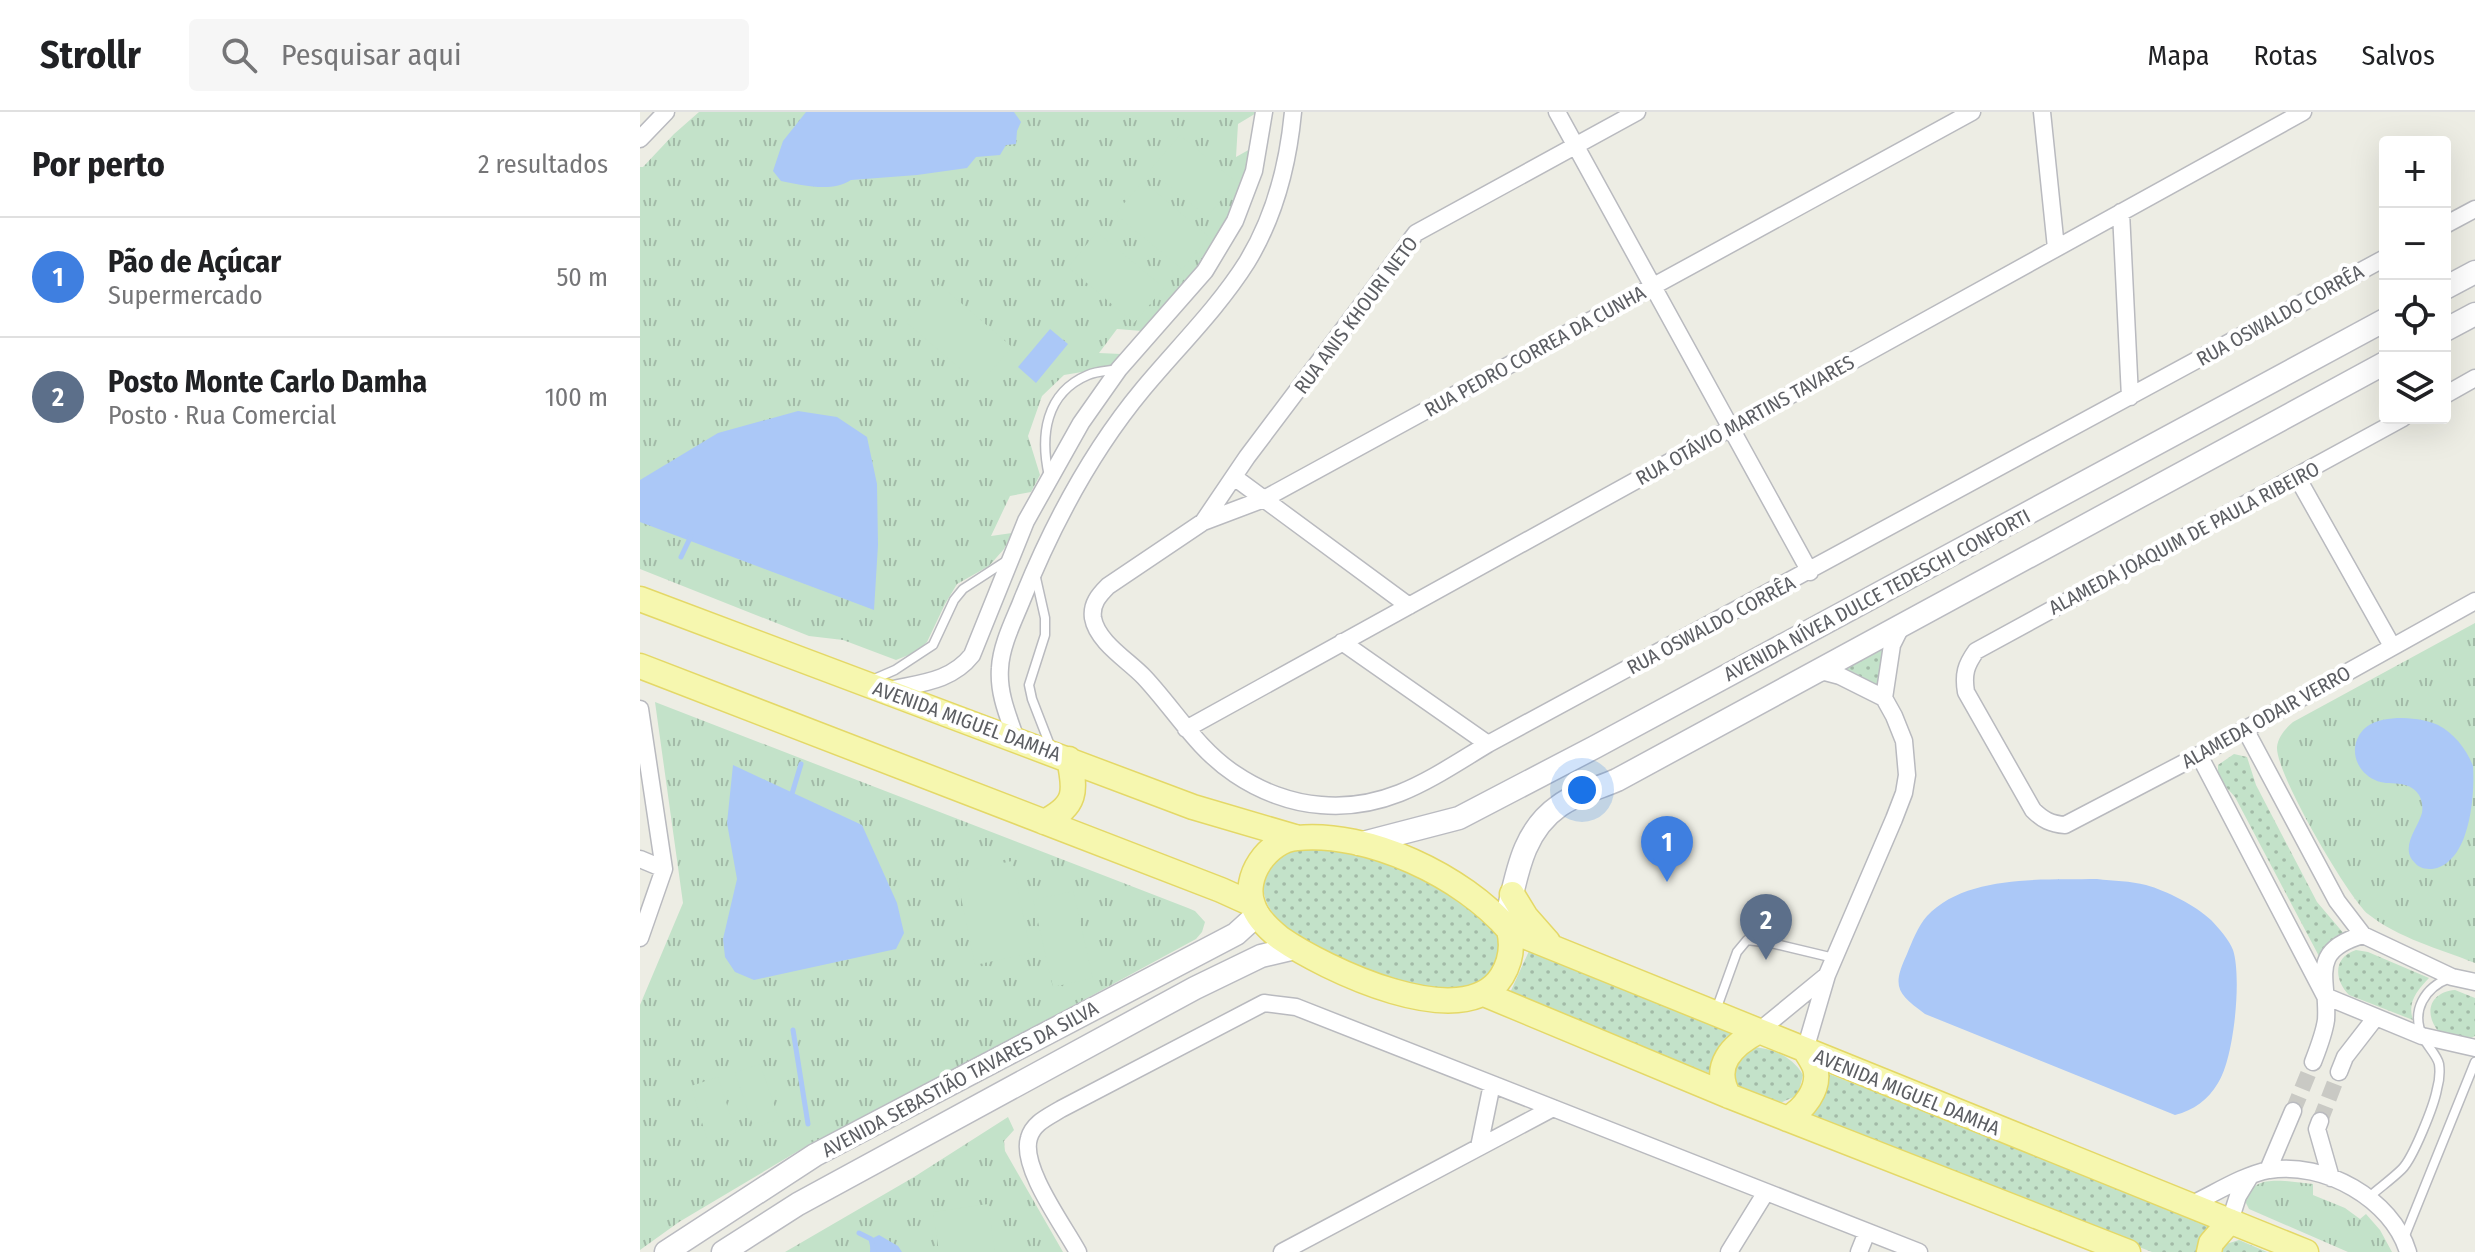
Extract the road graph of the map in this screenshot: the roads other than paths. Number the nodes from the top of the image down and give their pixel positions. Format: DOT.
graph roads {
  1 [pos="666,112"];
  2 [pos="1264,112"];
  3 [pos="1293,112"];
  4 [pos="1557,112"];
  5 [pos="1637,112"];
  6 [pos="1972,112"];
  7 [pos="2042,112"];
  8 [pos="2303,112"];
  9 [pos="640,139"];
  10 [pos="1575,146"];
  11 [pos="1244,201"];
  12 [pos="2475,209"];
  13 [pos="1272,211"];
  14 [pos="2121,212"];
  15 [pos="2451,222"];
  16 [pos="2056,248"];
  17 [pos="2379,261"];
  18 [pos="2475,272"];
  19 [pos="2451,285"];
  20 [pos="1651,288"];
  21 [pos="2475,314"];
  22 [pos="2379,323"];
  23 [pos="2451,327"];
  24 [pos="2379,366"];
  25 [pos="1119,369"];
  26 [pos="2475,378"];
  27 [pos="2451,392"];
  28 [pos="2130,397"];
  29 [pos="1081,423"];
  30 [pos="2392,424"];
  31 [pos="1731,428"];
  32 [pos="1105,440"];
  33 [pos="1049,477"];
  34 [pos="1234,477"];
  35 [pos="2297,477"];
  36 [pos="1264,499"];
  37 [pos="1203,522"];
  38 [pos="1012,555"];
  39 [pos="1036,565"];
  40 [pos="1810,572"];
  41 [pos="1101,593"];
  42 [pos="640,599"];
  43 [pos="2475,601"];
  44 [pos="1409,606"];
  45 [pos="1902,625"];
  46 [pos="1342,642"];
  47 [pos="2392,646"];
  48 [pos="972,655"];
  49 [pos="640,666"];
  50 [pos="1000,666"];
  51 [pos="1814,673"];
  52 [pos="874,687"];
  53 [pos="1884,698"];
  54 [pos="640,709"];
  55 [pos="1186,729"];
  56 [pos="2245,729"];
  57 [pos="1016,739"];
  58 [pos="1488,744"];
  59 [pos="2199,755"];
  60 [pos="1061,756"];
  61 [pos="1044,822"];
  62 [pos="2054,824"];
  63 [pos="1295,837"];
  64 [pos="1359,844"];
  65 [pos="640,859"];
  66 [pos="664,869"];
  67 [pos="1512,894"];
  68 [pos="1255,909"];
  69 [pos="1507,927"];
  70 [pos="2363,935"];
  71 [pos="640,938"];
  72 [pos="1552,947"];
  73 [pos="1295,948"];
  74 [pos="1834,958"];
  75 [pos="1827,975"];
  76 [pos="2452,977"];
  77 [pos="2475,982"];
  78 [pos="1484,994"];
  79 [pos="2325,996"];
  80 [pos="1715,1013"];
  81 [pos="2376,1017"];
  82 [pos="1759,1031"];
  83 [pos="2422,1036"];
  84 [pos="2475,1048"];
  85 [pos="1805,1050"];
  86 [pos="2313,1062"];
  87 [pos="2475,1062"];
  88 [pos="2339,1072"];
  89 [pos="1492,1084"];
  90 [pos="1729,1096"];
  91 [pos="1553,1108"];
  92 [pos="1787,1119"];
  93 [pos="1479,1147"];
  94 [pos="2268,1170"];
  95 [pos="2249,1178"];
  96 [pos="2331,1178"];
  97 [pos="1766,1192"];
  98 [pos="2369,1197"];
  99 [pos="2190,1205"];
  100 [pos="2230,1221"];
  101 [pos="1867,1232"];
  102 [pos="2406,1245"];
  103 [pos="689,1246"];
  104 [pos="723,1252"];
  105 [pos="1078,1252"];
  106 [pos="1282,1252"];
  107 [pos="1729,1252"];
  108 [pos="1859,1252"];
  109 [pos="1919,1252"];
  110 [pos="2128,1252"];
  111 [pos="2209,1252"];
  112 [pos="2306,1252"];
  1 -- 9 [label="street"];
  2 -- 11 [label="street"];
  3 -- 13 [label="street"];
  4 -- 10 [label="street"];
  5 -- 10 [label="street, RUA ANIS KHOURI NETO"];
  6 -- 20 [label="street, RUA PEDRO CORREA DA CUNHA"];
  7 -- 16 [label="street"];
  8 -- 14 [label="street, RUA OTÁVIO MARTINS TAVARES"];
  10 -- 20 [label="street"];
  10 -- 34 [label="street, RUA ANIS KHOURI NETO"];
  11 -- 13 [label="street"];
  11 -- 25 [label="street"];
  12 -- 15 [label="street"];
  13 -- 32 [label="street"];
  14 -- 16 [label="street, RUA OTÁVIO MARTINS TAVARES"];
  14 -- 28 [label="street"];
  16 -- 31 [label="street, RUA OTÁVIO MARTINS TAVARES"];
  17 -- 28 [label="street, RUA OSWALDO CORRÊA"];
  18 -- 19 [label="main road"];
  20 -- 31 [label="street"];
  20 -- 36 [label="street, RUA PEDRO CORREA DA CUNHA"];
  21 -- 23 [label="main road"];
  22 -- 64 [label="main road, AVENIDA NÍVEA DULCE TEDESCHI CONFORTI"];
  24 -- 45 [label="main road, AVENIDA NÍVEA DULCE TEDESCHI CONFORTI"];
  25 -- 29 [label="street"];
  25 -- 33 [label="lane"];
  26 -- 27 [label="street"];
  28 -- 40 [label="street, RUA OSWALDO CORRÊA"];
  29 -- 32 [label="street"];
  29 -- 33 [label="street"];
  30 -- 35 [label="street, ALAMEDA JOAQUIM DE PAULA RIBEIRO"];
  31 -- 40 [label="street"];
  31 -- 44 [label="street, RUA OTÁVIO MARTINS TAVARES"];
  32 -- 39 [label="street"];
  33 -- 38 [label="street"];
  34 -- 36 [label="street"];
  34 -- 37 [label="street, RUA ANIS KHOURI NETO"];
  35 -- 47 [label="street"];
  35 -- 62 [label="street, ALAMEDA JOAQUIM DE PAULA RIBEIRO"];
  36 -- 37 [label="street, RUA PEDRO CORREA DA CUNHA"];
  36 -- 44 [label="street"];
  37 -- 41 [label="street, RUA PEDRO CORREA DA CUNHA"];
  38 -- 39 [label="street"];
  38 -- 48 [label="street"];
  38 -- 52 [label="lane"];
  39 -- 50 [label="street"];
  39 -- 60 [label="lane"];
  40 -- 58 [label="street, RUA OSWALDO CORRÊA"];
  41 -- 55 [label="street, RUA OSWALDO CORRÊA"];
  42 -- 52 [label="main road, AVENIDA MIGUEL DAMHA"];
  43 -- 47 [label="street, ALAMEDA ODAIR VERRO"];
  44 -- 46 [label="street, RUA OTÁVIO MARTINS TAVARES"];
  45 -- 51 [label="main road, AVENIDA NÍVEA DULCE TEDESCHI CONFORTI"];
  45 -- 53 [label="street"];
  46 -- 55 [label="street, RUA OTÁVIO MARTINS TAVARES"];
  46 -- 58 [label="street"];
  47 -- 56 [label="street, ALAMEDA ODAIR VERRO"];
  48 -- 50 [label="street"];
  48 -- 52 [label="street"];
  49 -- 61 [label="main road"];
  50 -- 57 [label="street"];
  51 -- 53 [label="street"];
  51 -- 67 [label="main road, AVENIDA NÍVEA DULCE TEDESCHI CONFORTI"];
  52 -- 57 [label="main road, AVENIDA MIGUEL DAMHA"];
  53 -- 74 [label="street"];
  54 -- 66 [label="street"];
  55 -- 58 [label="street, RUA OSWALDO CORRÊA"];
  56 -- 59 [label="street, ALAMEDA ODAIR VERRO"];
  56 -- 70 [label="street"];
  57 -- 60 [label="main road, AVENIDA MIGUEL DAMHA"];
  59 -- 62 [label="street, ALAMEDA ODAIR VERRO"];
  59 -- 79 [label="street"];
  60 -- 61 [label="main road"];
  60 -- 63 [label="main road, AVENIDA MIGUEL DAMHA"];
  61 -- 68 [label="main road"];
  63 -- 64 [label="main road, AVENIDA MIGUEL DAMHA"];
  63 -- 68 [label="main road"];
  64 -- 69 [label="main road, AVENIDA MIGUEL DAMHA"];
  65 -- 66 [label="street"];
  66 -- 71 [label="street"];
  67 -- 69 [label="main road, AVENIDA NÍVEA DULCE TEDESCHI CONFORTI"];
  67 -- 72 [label="main road"];
  68 -- 73 [label="main road"];
  68 -- 103 [label="main road, AVENIDA SEBASTIÃO TAVARES DA SILVA"];
  69 -- 72 [label="main road, AVENIDA MIGUEL DAMHA"];
  69 -- 78 [label="main road"];
  70 -- 76 [label="street"];
  70 -- 79 [label="street"];
  72 -- 80 [label="main road, AVENIDA MIGUEL DAMHA"];
  73 -- 78 [label="main road"];
  73 -- 104 [label="main road, AVENIDA SEBASTIÃO TAVARES DA SILVA"];
  74 -- 75 [label="street"];
  74 -- 80 [label="lane"];
  75 -- 82 [label="street"];
  75 -- 85 [label="street"];
  76 -- 77 [label="street"];
  76 -- 83 [label="lane"];
  78 -- 90 [label="main road"];
  79 -- 81 [label="street"];
  79 -- 86 [label="street"];
  80 -- 82 [label="main road, AVENIDA MIGUEL DAMHA"];
  81 -- 83 [label="street"];
  81 -- 88 [label="street"];
  82 -- 85 [label="main road, AVENIDA MIGUEL DAMHA"];
  82 -- 90 [label="main road"];
  83 -- 84 [label="street"];
  83 -- 98 [label="lane"];
  85 -- 92 [label="main road"];
  85 -- 99 [label="main road, AVENIDA MIGUEL DAMHA"];
  87 -- 102 [label="lane"];
  89 -- 91 [label="street"];
  89 -- 93 [label="street"];
  89 -- 105 [label="street"];
  90 -- 92 [label="main road"];
  91 -- 93 [label="street"];
  91 -- 97 [label="street"];
  92 -- 110 [label="main road"];
  93 -- 106 [label="street"];
  94 -- 95 [label="street"];
  94 -- 96 [label="street"];
  94 -- 96 [label="street"];
  95 -- 99 [label="street"];
  95 -- 100 [label="street"];
  96 -- 98 [label="street"];
  97 -- 101 [label="street"];
  97 -- 107 [label="street"];
  98 -- 102 [label="street"];
  99 -- 100 [label="main road, AVENIDA MIGUEL DAMHA"];
  100 -- 111 [label="main road"];
  100 -- 112 [label="main road, AVENIDA MIGUEL DAMHA"];
  101 -- 108 [label="street"];
  101 -- 109 [label="street"];
}
